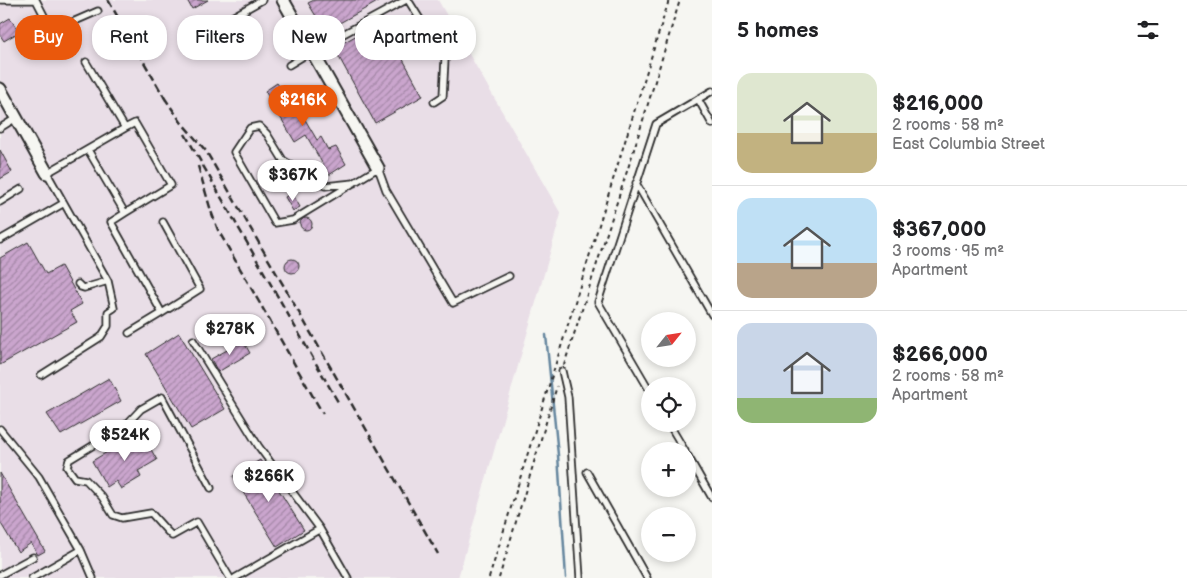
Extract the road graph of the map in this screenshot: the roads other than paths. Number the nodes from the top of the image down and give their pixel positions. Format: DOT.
graph roads {
  1 [pos="0,0"];
  2 [pos="36,0"];
  3 [pos="262,0"];
  4 [pos="283,0"];
  5 [pos="407,0"];
  6 [pos="98,11"];
  7 [pos="44,15"];
  8 [pos="235,15"];
  9 [pos="292,15"];
  10 [pos="82,18"];
  11 [pos="345,33"];
  12 [pos="298,60"];
  13 [pos="317,60"];
  14 [pos="86,62"];
  15 [pos="290,65"];
  16 [pos="0,89"];
  17 [pos="712,91"];
  18 [pos="698,99"];
  19 [pos="434,102"];
  20 [pos="16,118"];
  21 [pos="712,124"];
  22 [pos="0,128"];
  23 [pos="125,128"];
  24 [pos="88,150"];
  25 [pos="378,168"];
  26 [pos="47,173"];
  27 [pos="354,183"];
  28 [pos="636,184"];
  29 [pos="22,189"];
  30 [pos="0,202"];
  31 [pos="64,203"];
  32 [pos="125,214"];
  33 [pos="163,222"];
  34 [pos="0,240"];
  35 [pos="509,276"];
  36 [pos="108,282"];
  37 [pos="78,284"];
  38 [pos="162,313"];
  39 [pos="712,315"];
  40 [pos="129,333"];
  41 [pos="193,340"];
  42 [pos="562,371"];
  43 [pos="41,375"];
  44 [pos="642,377"];
  45 [pos="0,428"];
  46 [pos="696,470"];
  47 [pos="587,472"];
  48 [pos="211,488"];
  49 [pos="712,498"];
  50 [pos="320,529"];
  51 [pos="81,550"];
  52 [pos="33,557"];
  53 [pos="0,575"];
  54 [pos="35,577"];
  55 [pos="93,578"];
  56 [pos="230,578"];
  57 [pos="236,578"];
  58 [pos="348,578"];
  59 [pos="580,578"];
  60 [pos="647,578"];
  1 -- 2 [label="lane"];
  2 -- 7 [label="lane"];
  3 -- 8 [label="lane"];
  4 -- 9 [label="street"];
  5 -- 11 [label="lane"];
  5 -- 19 [label="lane"];
  6 -- 10 [label="lane"];
  12 -- 15 [label="lane"];
  13 -- 25 [label="street"];
  14 -- 23 [label="lane"];
  16 -- 20 [label="street"];
  17 -- 18 [label="lane"];
  18 -- 21 [label="lane"];
  18 -- 28 [label="lane"];
  20 -- 22 [label="lane"];
  20 -- 26 [label="street"];
  23 -- 24 [label="lane"];
  23 -- 32 [label="lane"];
  24 -- 26 [label="lane"];
  24 -- 32 [label="lane"];
  25 -- 27 [label="lane"];
  25 -- 35 [label="lane"];
  26 -- 31 [label="lane"];
  27 -- 27 [label="lane"];
  28 -- 39 [label="lane"];
  28 -- 44 [label="lane"];
  29 -- 30 [label="lane"];
  31 -- 34 [label="lane"];
  31 -- 36 [label="lane"];
  32 -- 38 [label="lane"];
  33 -- 38 [label="lane"];
  36 -- 37 [label="lane"];
  36 -- 43 [label="lane"];
  38 -- 40 [label="lane"];
  41 -- 50 [label="lane"];
  42 -- 59 [label="lane"];
  45 -- 51 [label="lane"];
  46 -- 49 [label="lane"];
  47 -- 60 [label="lane"];
  48 -- 56 [label="lane"];
  50 -- 57 [label="lane"];
  50 -- 58 [label="lane"];
  51 -- 54 [label="lane"];
  51 -- 55 [label="lane"];
  52 -- 53 [label="lane"];
}
